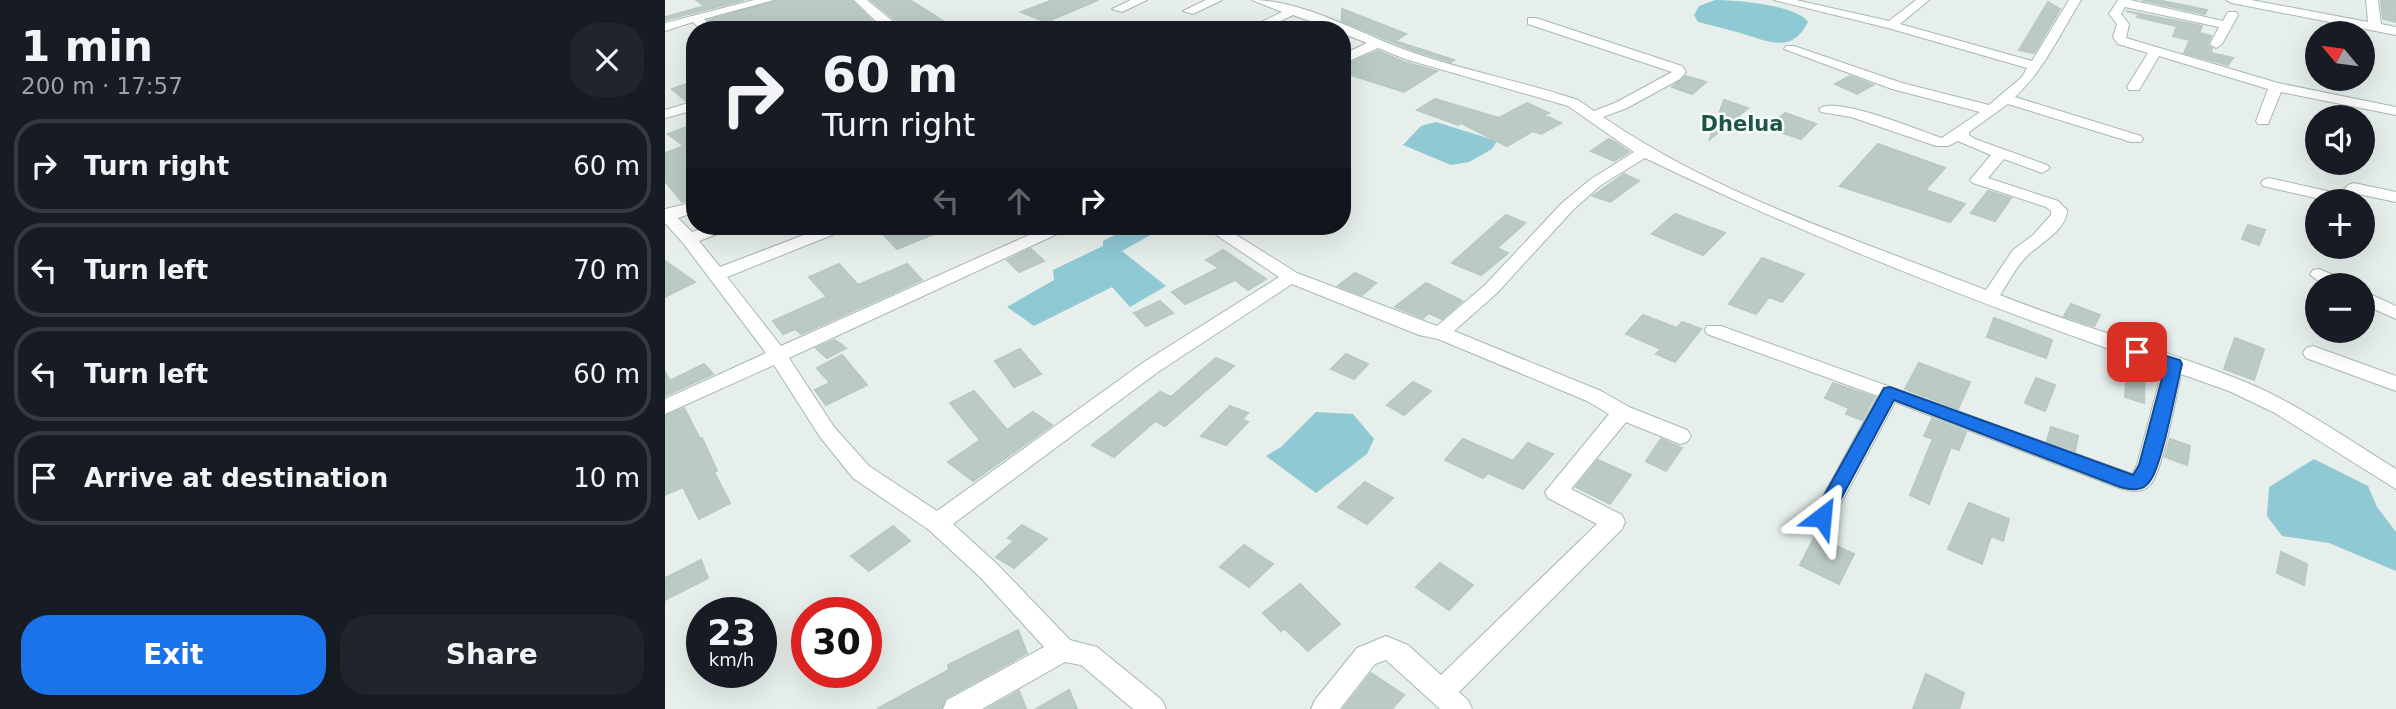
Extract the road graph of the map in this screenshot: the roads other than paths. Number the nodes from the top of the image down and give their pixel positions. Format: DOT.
graph roads {
  1 [pos="768,0"];
  2 [pos="860,0"];
  3 [pos="1141,0"];
  4 [pos="1216,0"];
  5 [pos="1258,0"];
  6 [pos="1780,0"];
  7 [pos="1923,0"];
  8 [pos="2075,0"];
  9 [pos="2372,0"];
  10 [pos="2123,1"];
  11 [pos="2236,1"];
  12 [pos="1288,6"];
  13 [pos="1118,9"];
  14 [pos="1189,11"];
  15 [pos="695,18"];
  16 [pos="698,21"];
  17 [pos="885,21"];
  18 [pos="1265,21"];
  19 [pos="1316,21"];
  20 [pos="1532,21"];
  21 [pos="2343,21"];
  22 [pos="2374,21"];
  23 [pos="1891,25"];
  24 [pos="2226,25"];
  25 [pos="665,26"];
  26 [pos="2375,27"];
  27 [pos="2396,31"];
  28 [pos="1351,36"];
  29 [pos="1375,44"];
  30 [pos="2216,44"];
  31 [pos="1790,49"];
  32 [pos="2156,50"];
  33 [pos="1351,56"];
  34 [pos="2036,66"];
  35 [pos="2134,87"];
  36 [pos="2276,87"];
  37 [pos="2006,99"];
  38 [pos="686,108"];
  39 [pos="1826,109"];
  40 [pos="1990,110"];
  41 [pos="2396,110"];
  42 [pos="665,114"];
  43 [pos="1594,116"];
  44 [pos="2263,121"];
  45 [pos="1962,130"];
  46 [pos="2136,139"];
  47 [pos="1644,152"];
  48 [pos="2000,153"];
  49 [pos="2042,169"];
  50 [pos="2269,183"];
  51 [pos="2396,197"];
  52 [pos="686,209"];
  53 [pos="666,215"];
  54 [pos="700,235"];
  55 [pos="818,235"];
  56 [pos="1042,235"];
  57 [pos="1225,235"];
  58 [pos="689,239"];
  59 [pos="716,275"];
  60 [pos="1291,277"];
  61 [pos="1989,298"];
  62 [pos="2375,303"];
  63 [pos="2396,313"];
  64 [pos="1714,330"];
  65 [pos="1441,333"];
  66 [pos="2313,353"];
  67 [pos="777,354"];
  68 [pos="2174,364"];
  69 [pos="2396,384"];
  70 [pos="1890,393"];
  71 [pos="665,407"];
  72 [pos="1622,412"];
  73 [pos="1680,436"];
  74 [pos="2396,480"];
  75 [pos="1822,517"];
  76 [pos="937,523"];
  77 [pos="1063,650"];
  78 [pos="1450,701"];
  79 [pos="956,709"];
  80 [pos="1153,709"];
  81 [pos="1324,709"];
  1 -- 15 [label="street"];
  2 -- 17 [label="street"];
  3 -- 13 [label="street"];
  4 -- 14 [label="street"];
  5 -- 12 [label="street"];
  6 -- 23 [label="street"];
  7 -- 23 [label="street"];
  8 -- 34 [label="street"];
  9 -- 22 [label="street"];
  10 -- 24 [label="street"];
  10 -- 32 [label="street"];
  11 -- 21 [label="street"];
  11 -- 24 [label="street"];
  12 -- 18 [label="street"];
  12 -- 19 [label="street"];
  15 -- 16 [label="street"];
  15 -- 25 [label="street"];
  20 -- 43 [label="street"];
  23 -- 34 [label="street"];
  24 -- 30 [label="street"];
  26 -- 27 [label="street"];
  28 -- 29 [label="street"];
  29 -- 33 [label="street"];
  29 -- 43 [label="street"];
  31 -- 40 [label="street"];
  32 -- 35 [label="street"];
  32 -- 36 [label="street"];
  34 -- 37 [label="street"];
  36 -- 41 [label="street"];
  36 -- 44 [label="street"];
  37 -- 40 [label="street"];
  37 -- 46 [label="street"];
  38 -- 42 [label="street"];
  39 -- 45 [label="street"];
  40 -- 45 [label="street"];
  43 -- 47 [label="street"];
  45 -- 48 [label="street"];
  47 -- 61 [label="street"];
  47 -- 65 [label="street"];
  48 -- 49 [label="street"];
  48 -- 61 [label="street"];
  50 -- 51 [label="street"];
  52 -- 53 [label="street"];
  53 -- 58 [label="street"];
  54 -- 58 [label="street"];
  55 -- 59 [label="street"];
  56 -- 67 [label="street"];
  57 -- 60 [label="street"];
  58 -- 59 [label="street"];
  59 -- 67 [label="street"];
  60 -- 65 [label="street"];
  60 -- 76 [label="street"];
  61 -- 68 [label="street"];
  62 -- 63 [label="street"];
  64 -- 70 [label="street"];
  65 -- 72 [label="street"];
  66 -- 69 [label="street"];
  67 -- 71 [label="street"];
  67 -- 76 [label="street"];
  68 -- 70 [label="street"];
  68 -- 74 [label="street"];
  70 -- 75 [label="street"];
  72 -- 73 [label="street"];
  72 -- 78 [label="street"];
  76 -- 77 [label="street"];
  77 -- 79 [label="street"];
  77 -- 80 [label="street"];
  78 -- 81 [label="street"];
}
